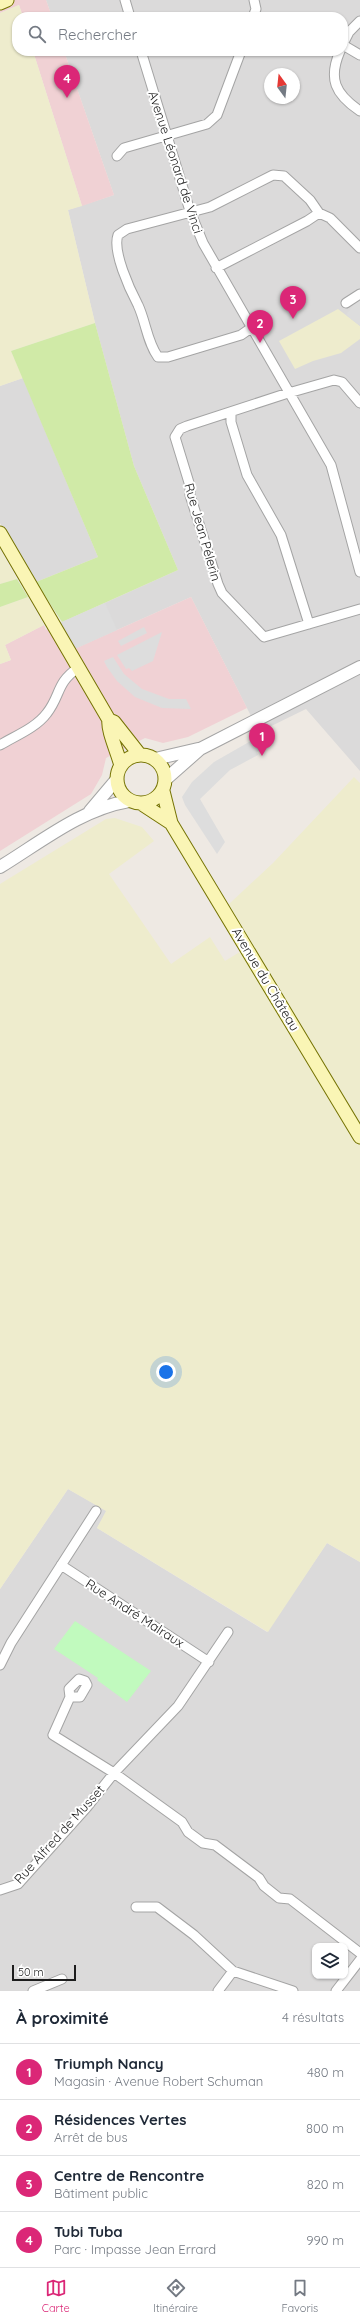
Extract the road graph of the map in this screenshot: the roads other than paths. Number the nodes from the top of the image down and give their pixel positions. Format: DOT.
graph roads {
  1 [pos="7,0"];
  2 [pos="125,0"];
  3 [pos="254,0"];
  4 [pos="0,3"];
  5 [pos="129,12"];
  6 [pos="255,12"];
  7 [pos="360,21"];
  8 [pos="348,34"];
  9 [pos="348,47"];
  10 [pos="360,55"];
  11 [pos="143,56"];
  12 [pos="238,56"];
  13 [pos="338,56"];
  14 [pos="360,110"];
  15 [pos="167,135"];
  16 [pos="117,156"];
  17 [pos="190,211"];
  18 [pos="319,213"];
  19 [pos="360,248"];
  20 [pos="216,268"];
  21 [pos="360,294"];
  22 [pos="346,303"];
  23 [pos="252,328"];
  24 [pos="290,393"];
  25 [pos="360,403"];
  26 [pos="231,412"];
  27 [pos="0,533"];
  28 [pos="360,572"];
  29 [pos="360,609"];
  30 [pos="309,624"];
  31 [pos="360,667"];
  32 [pos="78,668"];
  33 [pos="109,720"];
  34 [pos="0,745"];
  35 [pos="200,749"];
  36 [pos="140,755"];
  37 [pos="155,759"];
  38 [pos="121,766"];
  39 [pos="117,779"];
  40 [pos="164,785"];
  41 [pos="129,801"];
  42 [pos="142,804"];
  43 [pos="89,812"];
  44 [pos="171,823"];
  45 [pos="0,867"];
  46 [pos="360,1137"];
  47 [pos="96,1511"];
  48 [pos="61,1565"];
  49 [pos="228,1632"];
  50 [pos="209,1662"];
  51 [pos="0,1665"];
  52 [pos="70,1697"];
  53 [pos="114,1772"];
  54 [pos="0,1890"];
  55 [pos="136,1907"];
  56 [pos="360,1953"];
  57 [pos="360,1960"];
  58 [pos="233,1971"];
  59 [pos="62,1979"];
  60 [pos="33,1991"];
  61 [pos="218,1991"];
  62 [pos="293,1991"];
  63 [pos="336,1991"];
  1 -- 4 [label="main road"];
  2 -- 5 [label="street"];
  3 -- 6 [label="street"];
  7 -- 8 [label="street"];
  9 -- 10 [label="street"];
  11 -- 15 [label="street, Avenue Léonard de Vinci"];
  12 -- 15 [label="street"];
  13 -- 14 [label="street"];
  15 -- 16 [label="street"];
  15 -- 17 [label="street, Avenue Léonard de Vinci"];
  17 -- 18 [label="street"];
  17 -- 20 [label="street, Avenue Léonard de Vinci"];
  17 -- 23 [label="street"];
  18 -- 19 [label="street"];
  18 -- 20 [label="street"];
  20 -- 23 [label="street, Avenue Léonard de Vinci"];
  21 -- 22 [label="street"];
  23 -- 24 [label="street, Avenue Léonard de Vinci"];
  24 -- 25 [label="street, Rue Jean Pélerin"];
  24 -- 26 [label="street, Rue Jean Pélerin"];
  24 -- 28 [label="street, Avenue Léonard de Vinci"];
  26 -- 30 [label="street"];
  26 -- 30 [label="street, Rue Jean Pélerin"];
  27 -- 32 [label="main road"];
  29 -- 30 [label="street, Rue Jean Pélerin"];
  31 -- 35 [label="street"];
  32 -- 33 [label="main road"];
  32 -- 34 [label="street"];
  33 -- 36 [label="main road"];
  33 -- 38 [label="main road"];
  35 -- 37 [label="street"];
  35 -- 40 [label="street"];
  36 -- 37 [label="main road"];
  36 -- 38 [label="main road"];
  37 -- 40 [label="main road"];
  38 -- 39 [label="main road"];
  39 -- 41 [label="main road"];
  39 -- 43 [label="street"];
  40 -- 42 [label="main road"];
  40 -- 44 [label="main road, Avenue du Château"];
  41 -- 42 [label="main road"];
  41 -- 43 [label="street"];
  42 -- 44 [label="main road, Avenue du Château"];
  43 -- 45 [label="street"];
  44 -- 46 [label="main road, Avenue du Château"];
  47 -- 48 [label="street"];
  48 -- 50 [label="street, Rue André Malraux"];
  48 -- 51 [label="street"];
  49 -- 50 [label="street, Rue Alfred de Musset"];
  50 -- 53 [label="street, Rue Alfred de Musset"];
  52 -- 53 [label="street"];
  53 -- 54 [label="street, Rue Alfred de Musset"];
  53 -- 56 [label="street"];
  55 -- 58 [label="street"];
  57 -- 63 [label="street"];
  58 -- 61 [label="street"];
  58 -- 62 [label="street"];
  59 -- 60 [label="street"];
}
